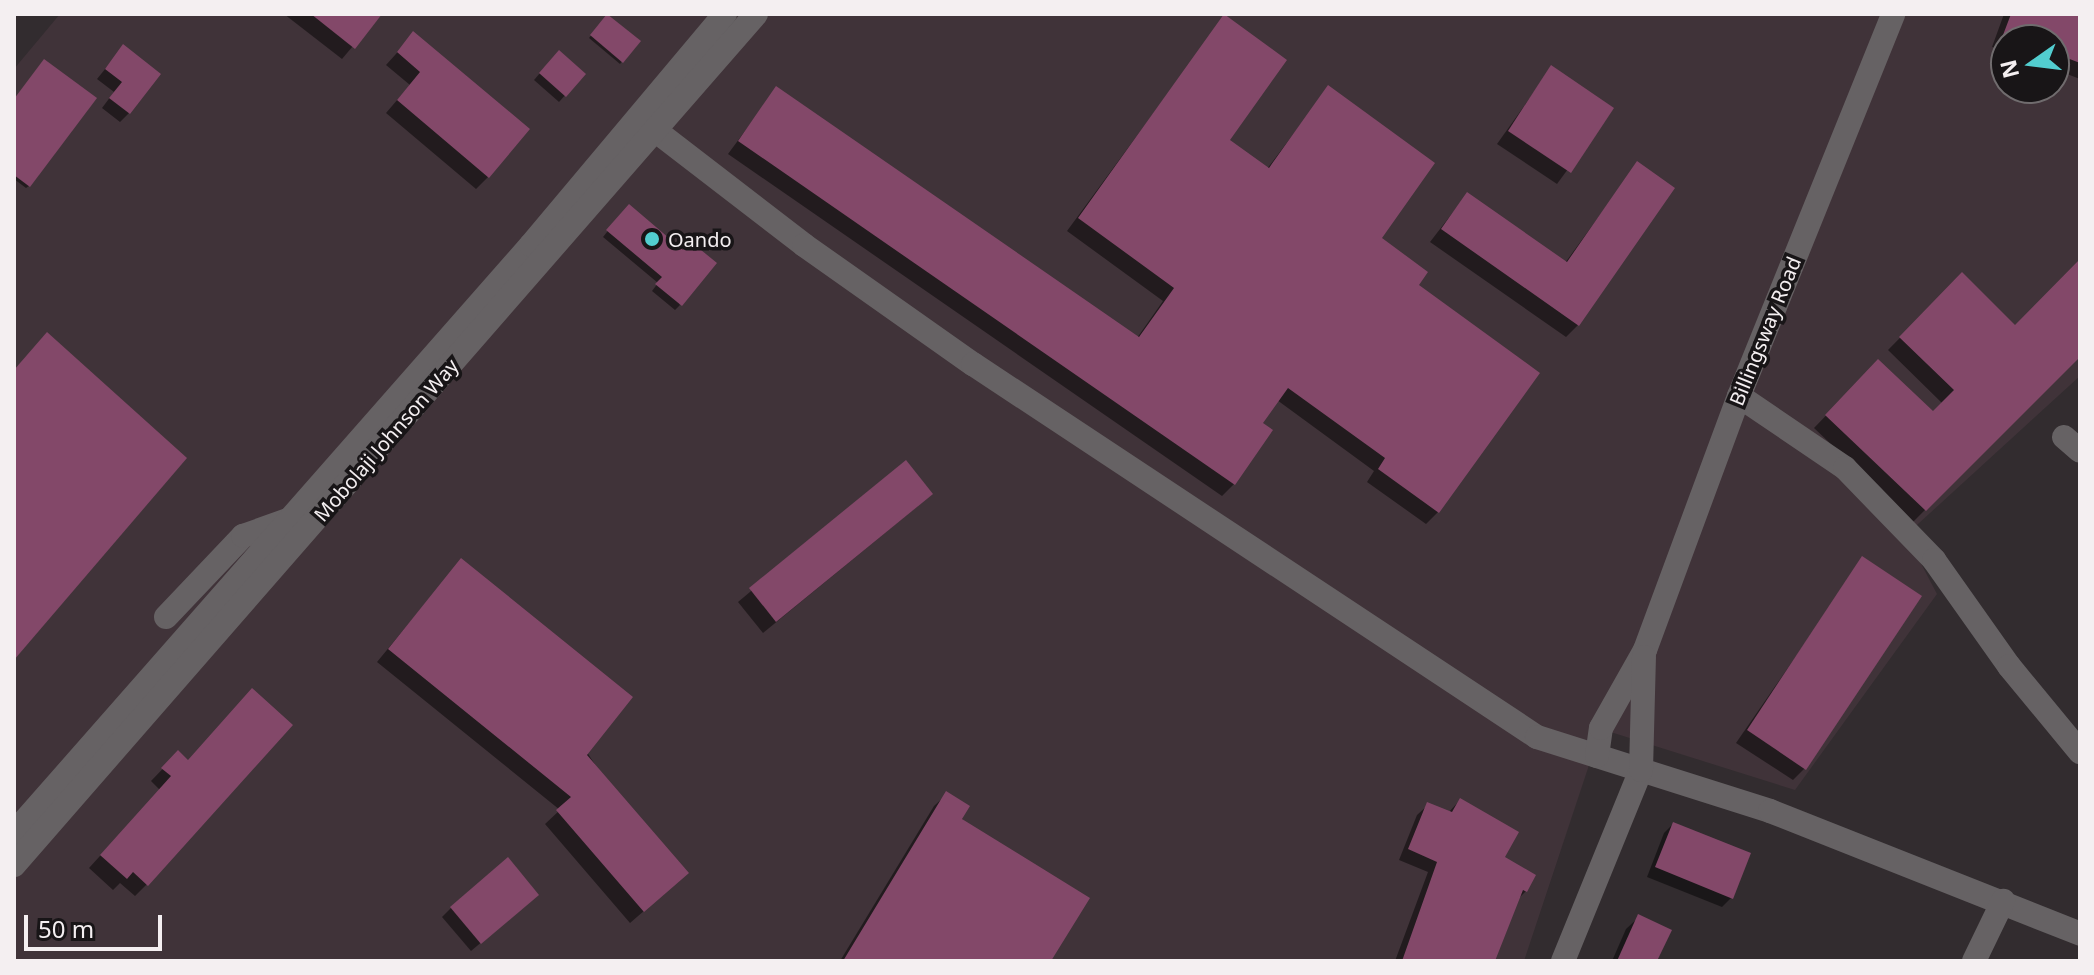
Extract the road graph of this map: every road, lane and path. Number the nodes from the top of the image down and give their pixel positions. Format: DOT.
graph roads {
  1 [pos="725,14"];
  2 [pos="756,14"];
  3 [pos="1893,14"];
  4 [pos="656,131"];
  5 [pos="1739,396"];
  6 [pos="288,520"];
  7 [pos="166,617"];
  8 [pos="1645,650"];
  9 [pos="2080,752"];
  10 [pos="1597,756"];
  11 [pos="1641,770"];
  12 [pos="14,833"];
  13 [pos="14,865"];
  14 [pos="2003,901"];
  15 [pos="2080,934"];
  16 [pos="1563,961"];
  17 [pos="1974,961"];
  1 -- 6 [label="street, Mobolaji Johnson Way"];
  2 -- 4 [label="street, Mobolaji Johnson Way"];
  3 -- 5 [label="street, Billingsway Road"];
  4 -- 10 [label="street"];
  4 -- 13 [label="street, Mobolaji Johnson Way"];
  5 -- 8 [label="street, Billingsway Road"];
  5 -- 9 [label="street"];
  6 -- 7 [label="street"];
  6 -- 12 [label="street, Mobolaji Johnson Way"];
  8 -- 10 [label="street, Billingsway Road"];
  8 -- 11 [label="street, Billingsway Road"];
  10 -- 11 [label="street"];
  11 -- 14 [label="street"];
  11 -- 16 [label="street, Billingsway Road"];
  14 -- 15 [label="street"];
  14 -- 17 [label="street"];
}
